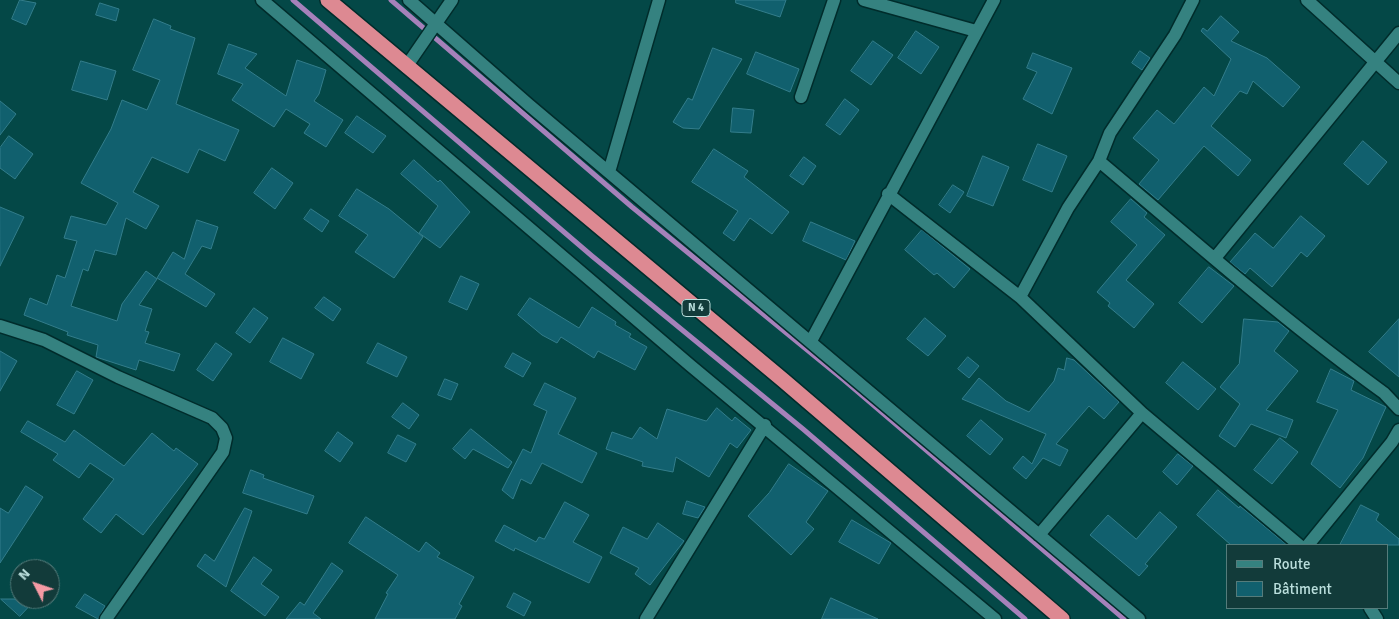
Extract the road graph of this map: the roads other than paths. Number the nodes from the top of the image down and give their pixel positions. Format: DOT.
graph roads {
  1 [pos="262,0"];
  2 [pos="328,0"];
  3 [pos="410,0"];
  4 [pos="659,0"];
  5 [pos="834,0"];
  6 [pos="864,0"];
  7 [pos="994,0"];
  8 [pos="1193,0"];
  9 [pos="1307,0"];
  10 [pos="453,1"];
  11 [pos="432,32"];
  12 [pos="976,32"];
  13 [pos="1399,33"];
  14 [pos="1373,62"];
  15 [pos="406,67"];
  16 [pos="1399,83"];
  17 [pos="801,97"];
  18 [pos="1099,161"];
  19 [pos="609,172"];
  20 [pos="888,194"];
  21 [pos="1215,258"];
  22 [pos="1020,298"];
  23 [pos="0,326"];
  24 [pos="811,341"];
  25 [pos="1399,410"];
  26 [pos="1142,414"];
  27 [pos="765,425"];
  28 [pos="1399,430"];
  29 [pos="1039,535"];
  30 [pos="1298,544"];
  31 [pos="1309,544"];
  32 [pos="106,619"];
  33 [pos="646,619"];
  34 [pos="995,619"];
  35 [pos="1062,619"];
  36 [pos="1139,619"];
  1 -- 27 [label="street"];
  2 -- 15 [label="highway, N 4"];
  3 -- 11 [label="street"];
  4 -- 19 [label="street"];
  5 -- 17 [label="street"];
  6 -- 12 [label="street"];
  7 -- 12 [label="street"];
  8 -- 18 [label="street"];
  9 -- 14 [label="street"];
  10 -- 11 [label="street"];
  11 -- 15 [label="street"];
  11 -- 19 [label="street"];
  12 -- 20 [label="street"];
  13 -- 14 [label="street"];
  14 -- 16 [label="street"];
  14 -- 21 [label="street"];
  15 -- 35 [label="highway, N 4"];
  18 -- 21 [label="street"];
  18 -- 22 [label="street"];
  19 -- 24 [label="street"];
  20 -- 22 [label="street"];
  20 -- 24 [label="street"];
  21 -- 25 [label="street"];
  22 -- 26 [label="street"];
  23 -- 32 [label="street"];
  24 -- 29 [label="street"];
  26 -- 29 [label="street"];
  26 -- 30 [label="street"];
  27 -- 33 [label="street"];
  27 -- 34 [label="street"];
  28 -- 31 [label="street"];
  29 -- 36 [label="street"];
}
